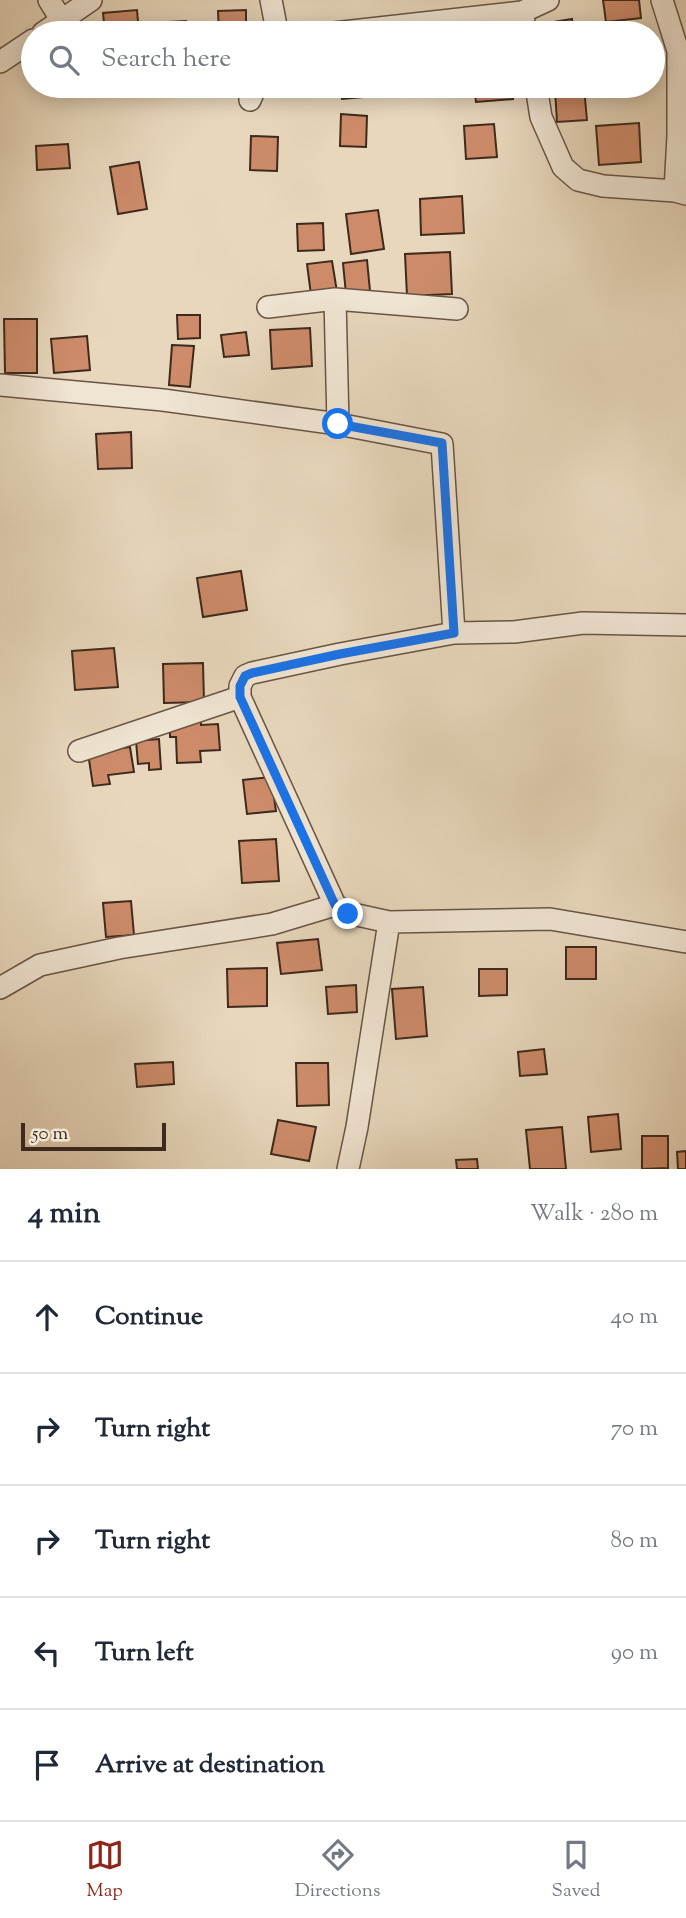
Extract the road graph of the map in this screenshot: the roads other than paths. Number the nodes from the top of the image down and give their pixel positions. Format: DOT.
graph roads {
  1 [pos="49,0"];
  2 [pos="91,0"];
  3 [pos="271,0"];
  4 [pos="548,0"];
  5 [pos="662,0"];
  6 [pos="522,12"];
  7 [pos="62,21"];
  8 [pos="276,21"];
  9 [pos="441,21"];
  10 [pos="524,21"];
  11 [pos="21,48"];
  12 [pos="0,62"];
  13 [pos="538,98"];
  14 [pos="681,192"];
  15 [pos="335,299"];
  16 [pos="268,307"];
  17 [pos="457,309"];
  18 [pos="0,385"];
  19 [pos="338,424"];
  20 [pos="686,625"];
  21 [pos="454,633"];
  22 [pos="240,697"];
  23 [pos="79,751"];
  24 [pos="335,905"];
  25 [pos="389,922"];
  26 [pos="686,942"];
  27 [pos="0,988"];
  28 [pos="348,1169"];
  1 -- 7 [label="street"];
  2 -- 7 [label="street"];
  3 -- 8 [label="street"];
  4 -- 6 [label="street"];
  5 -- 14 [label="street"];
  6 -- 9 [label="street"];
  6 -- 10 [label="street"];
  11 -- 12 [label="street"];
  13 -- 14 [label="street"];
  15 -- 16 [label="street"];
  15 -- 17 [label="street"];
  15 -- 19 [label="street"];
  18 -- 19 [label="street"];
  19 -- 21 [label="street"];
  20 -- 21 [label="street"];
  21 -- 22 [label="street"];
  22 -- 23 [label="street"];
  22 -- 24 [label="street"];
  24 -- 25 [label="street"];
  24 -- 27 [label="street"];
  25 -- 26 [label="street"];
  25 -- 28 [label="street"];
}
